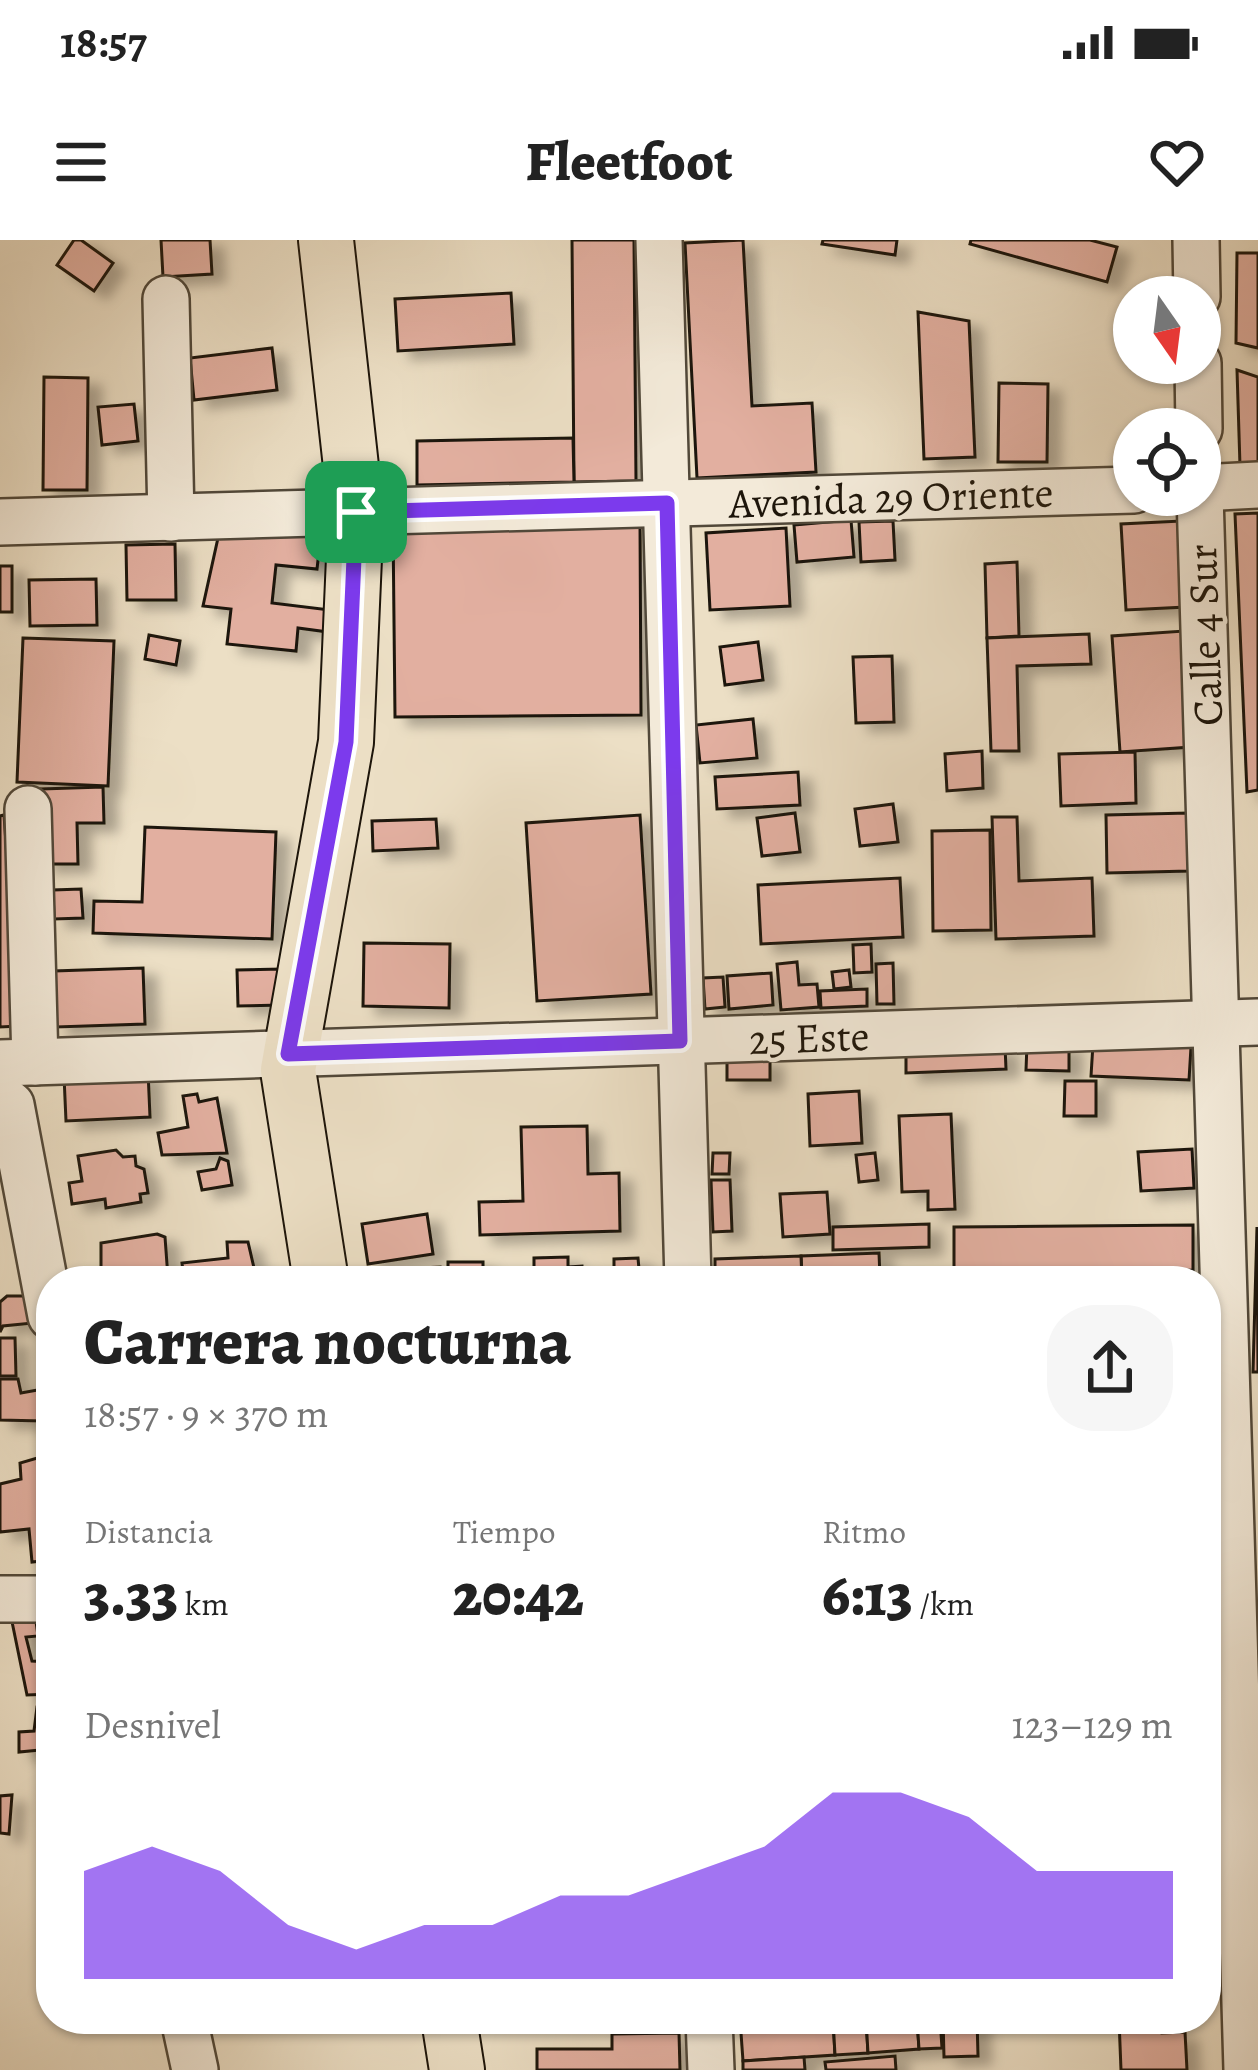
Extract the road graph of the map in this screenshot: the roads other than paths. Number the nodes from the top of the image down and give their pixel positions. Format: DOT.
graph roads {
  1 [pos="326,240"];
  2 [pos="658,240"];
  3 [pos="1196,240"];
  4 [pos="1196,276"];
  5 [pos="166,299"];
  6 [pos="1258,485"];
  7 [pos="1221,489"];
  8 [pos="1113,491"];
  9 [pos="667,503"];
  10 [pos="356,512"];
  11 [pos="1202,516"];
  12 [pos="170,518"];
  13 [pos="0,522"];
  14 [pos="28,809"];
  15 [pos="1237,1023"];
  16 [pos="680,1041"];
  17 [pos="288,1054"];
  18 [pos="18,1063"];
  19 [pos="0,1096"];
  20 [pos="42,1266"];
  21 [pos="318,1266"];
  22 [pos="688,1266"];
  23 [pos="1231,1559"];
  24 [pos="36,1599"];
  25 [pos="0,1600"];
  26 [pos="187,2034"];
  27 [pos="451,2034"];
  28 [pos="710,2034"];
  29 [pos="195,2070"];
  30 [pos="458,2070"];
  31 [pos="711,2070"];
  32 [pos="1247,2070"];
  1 -- 10 [label="main road"];
  2 -- 9 [label="street"];
  3 -- 4 [label="street"];
  5 -- 12 [label="street"];
  6 -- 7 [label="street"];
  8 -- 9 [label="street, Avenida 29 Oriente"];
  9 -- 10 [label="street, Avenida 29 Oriente"];
  9 -- 16 [label="street"];
  10 -- 12 [label="street, Avenida 29 Oriente"];
  10 -- 17 [label="main road"];
  11 -- 15 [label="street, Calle 4 Sur"];
  12 -- 13 [label="street, Avenida 29 Oriente"];
  14 -- 18 [label="street"];
  15 -- 16 [label="street, 25 Este"];
  15 -- 23 [label="street, Calle 4 Sur"];
  16 -- 17 [label="street, 25 Este"];
  16 -- 22 [label="street"];
  17 -- 18 [label="street, 25 Este"];
  17 -- 21 [label="main road"];
  19 -- 20 [label="street"];
  23 -- 32 [label="street, Calle 4 Sur"];
  24 -- 25 [label="street"];
  26 -- 29 [label="street"];
  27 -- 30 [label="main road"];
  28 -- 31 [label="street"];
}
